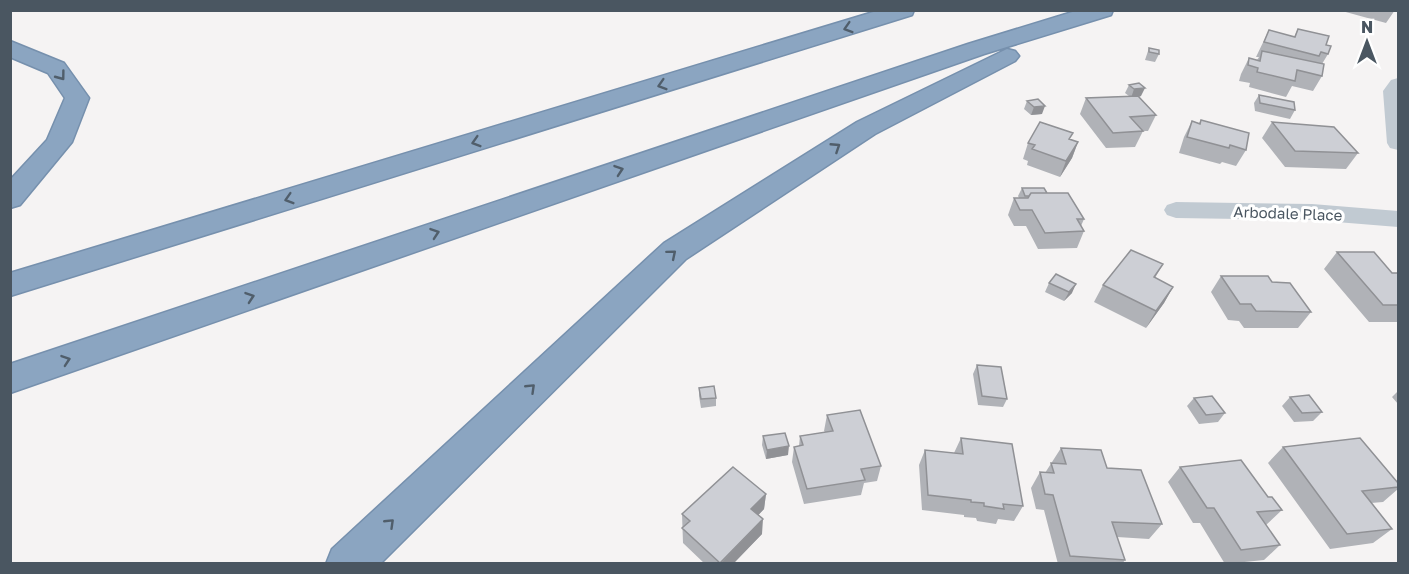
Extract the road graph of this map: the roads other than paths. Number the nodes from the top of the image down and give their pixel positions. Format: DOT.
graph roads {
  1 [pos="904,10"];
  2 [pos="1090,15"];
  3 [pos="10,48"];
  4 [pos="1398,84"];
  5 [pos="1398,143"];
  6 [pos="10,199"];
  7 [pos="1176,210"];
  8 [pos="1398,219"];
  9 [pos="10,285"];
  10 [pos="10,379"];
  11 [pos="348,564"];
  1 -- 9 [label="highway, one-way"];
  10 -- 2 [label="highway, one-way"];
  11 -- 2 [label="highway, one-way"];
  3 -- 6 [label="highway, one-way"];
  4 -- 5 [label="street"];
  7 -- 8 [label="street, Arbodale Place"];
}
